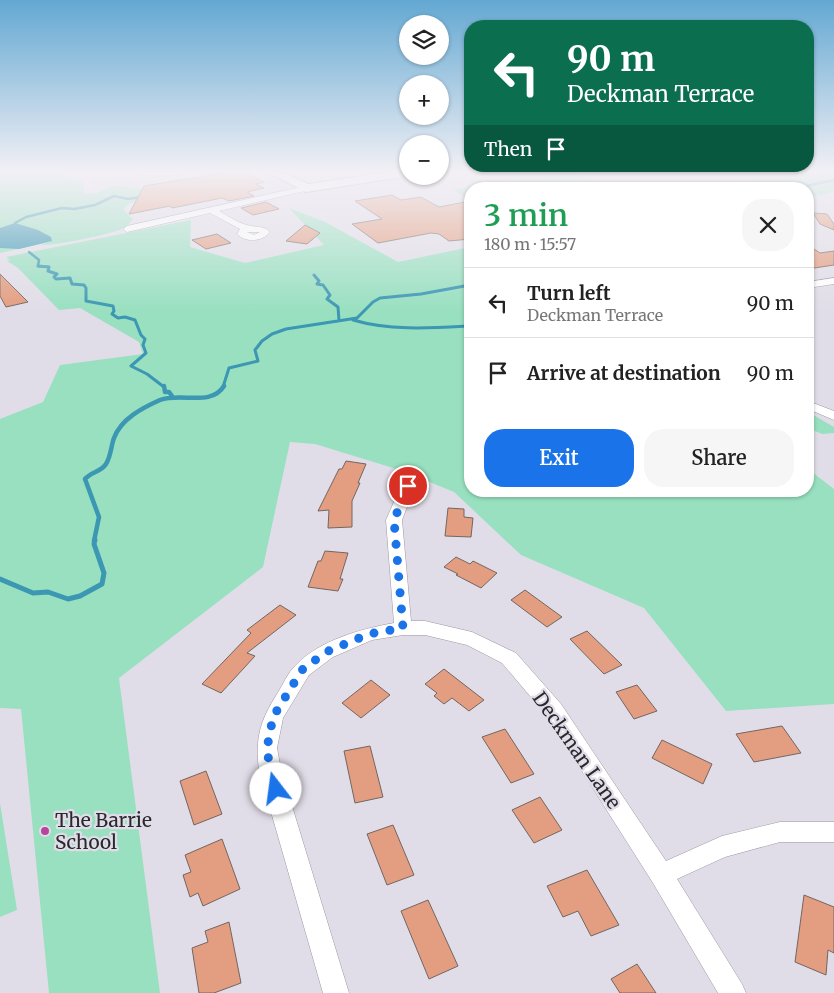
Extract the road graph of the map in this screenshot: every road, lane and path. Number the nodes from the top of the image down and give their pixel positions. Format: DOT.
graph roads {
  1 [pos="170,219"];
  2 [pos="229,219"];
  3 [pos="127,229"];
  4 [pos="248,229"];
  5 [pos="834,281"];
  6 [pos="814,284"];
  7 [pos="814,408"];
  8 [pos="834,416"];
  9 [pos="408,486"];
  10 [pos="403,628"];
  11 [pos="834,832"];
  12 [pos="661,875"];
  13 [pos="336,993"];
  14 [pos="734,993"];
  1 -- 3 [label="street"];
  2 -- 4 [label="street"];
  5 -- 6 [label="street"];
  7 -- 8 [label="street"];
  9 -- 10 [label="street"];
  10 -- 12 [label="street, Deckman Lane"];
  10 -- 13 [label="street, Deckman Lane"];
  11 -- 12 [label="street"];
  12 -- 14 [label="street, Deckman Lane"];
}
